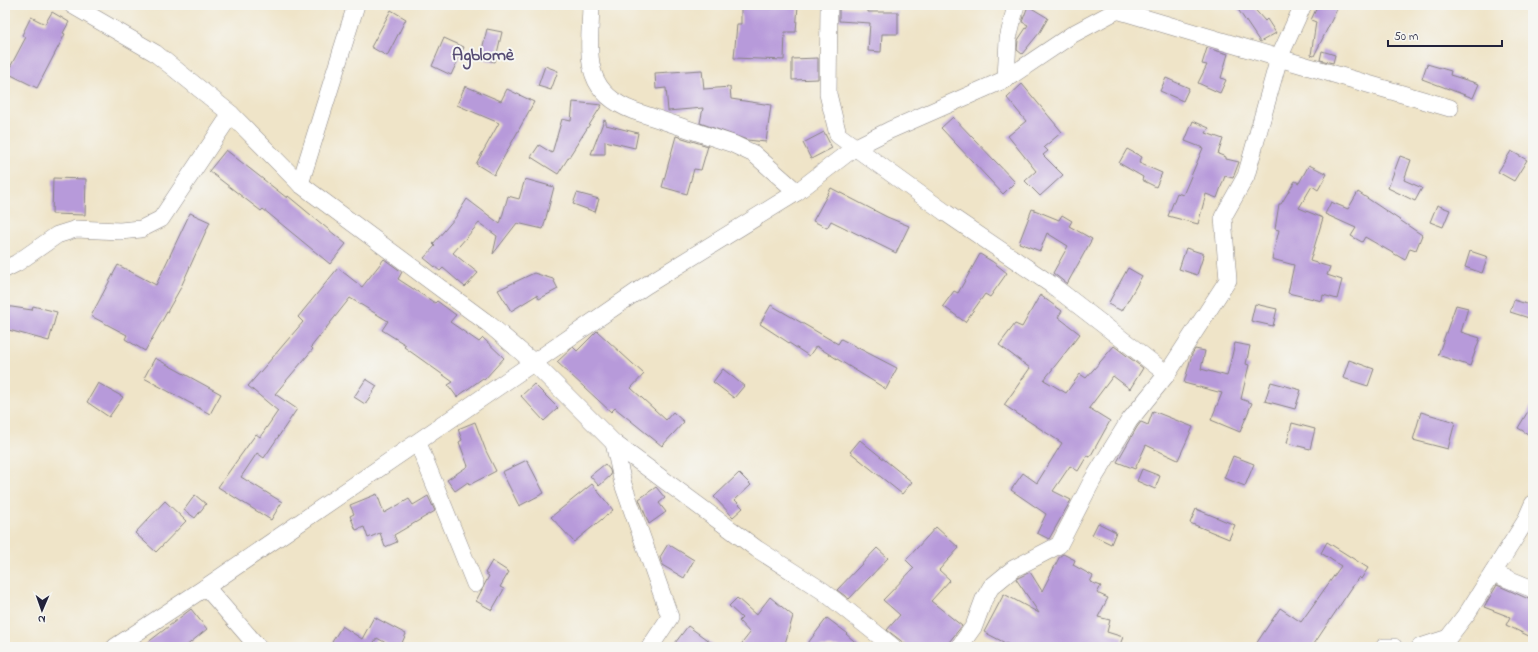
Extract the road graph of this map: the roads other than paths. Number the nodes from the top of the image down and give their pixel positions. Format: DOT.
graph roads {
  1 [pos="72,5"];
  2 [pos="356,5"];
  3 [pos="591,5"];
  4 [pos="829,5"];
  5 [pos="1016,5"];
  6 [pos="1303,5"];
  7 [pos="1122,8"];
  8 [pos="1279,58"];
  9 [pos="1006,79"];
  10 [pos="1450,108"];
  11 [pos="231,114"];
  12 [pos="854,148"];
  13 [pos="300,184"];
  14 [pos="797,192"];
  15 [pos="5,269"];
  16 [pos="534,363"];
  17 [pos="1167,374"];
  18 [pos="418,443"];
  19 [pos="614,443"];
  20 [pos="1533,504"];
  21 [pos="1493,573"];
  22 [pos="475,584"];
  23 [pos="206,588"];
  24 [pos="1533,588"];
  25 [pos="116,647"];
  26 [pos="258,647"];
  27 [pos="650,647"];
  28 [pos="893,647"];
  29 [pos="959,647"];
  30 [pos="1384,647"];
  31 [pos="1394,647"];
  32 [pos="1420,647"];
  1 -- 11 [label="street"];
  2 -- 13 [label="street"];
  3 -- 14 [label="street"];
  4 -- 12 [label="street"];
  5 -- 9 [label="street"];
  6 -- 8 [label="street"];
  7 -- 8 [label="street"];
  7 -- 9 [label="street"];
  8 -- 10 [label="street"];
  8 -- 17 [label="street"];
  9 -- 12 [label="street"];
  11 -- 13 [label="street"];
  11 -- 15 [label="street"];
  12 -- 14 [label="street"];
  12 -- 17 [label="street"];
  13 -- 16 [label="street"];
  14 -- 16 [label="street"];
  16 -- 18 [label="street"];
  16 -- 19 [label="street"];
  17 -- 29 [label="street"];
  18 -- 22 [label="street"];
  18 -- 23 [label="street"];
  19 -- 27 [label="street"];
  19 -- 28 [label="street"];
  20 -- 21 [label="street"];
  21 -- 24 [label="street"];
  21 -- 32 [label="street"];
  23 -- 25 [label="street"];
  23 -- 26 [label="street"];
  30 -- 31 [label="street"];
}
